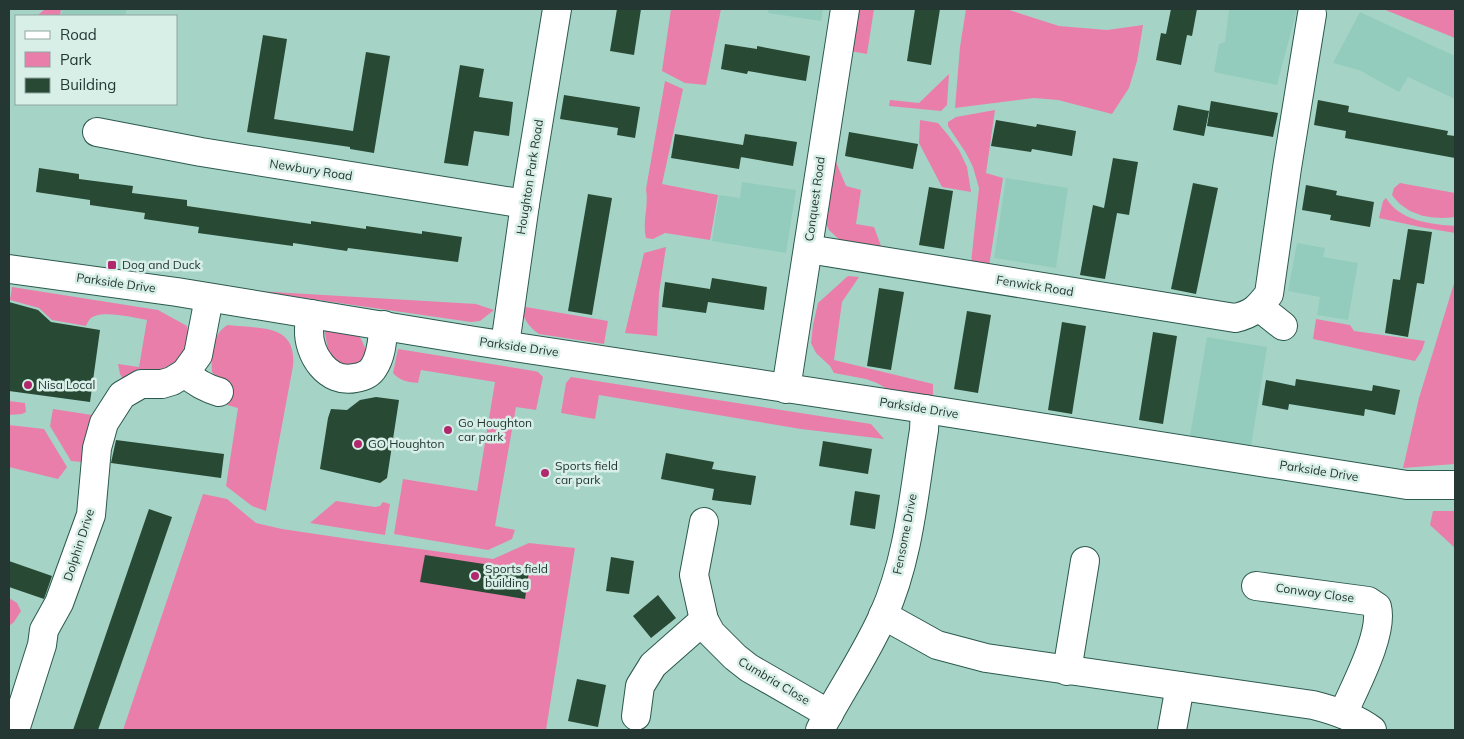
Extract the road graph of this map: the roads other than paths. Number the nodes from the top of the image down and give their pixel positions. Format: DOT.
graph roads {
  1 [pos="557,9"];
  2 [pos="845,9"];
  3 [pos="1312,14"];
  4 [pos="97,132"];
  5 [pos="525,204"];
  6 [pos="808,250"];
  7 [pos="9,269"];
  8 [pos="209,298"];
  9 [pos="1259,307"];
  10 [pos="311,314"];
  11 [pos="384,325"];
  12 [pos="1283,326"];
  13 [pos="505,345"];
  14 [pos="185,373"];
  15 [pos="786,389"];
  16 [pos="219,392"];
  17 [pos="925,409"];
  18 [pos="1455,485"];
  19 [pos="704,522"];
  20 [pos="1085,561"];
  21 [pos="1256,586"];
  22 [pos="883,615"];
  23 [pos="704,620"];
  24 [pos="1068,671"];
  25 [pos="1180,686"];
  26 [pos="1343,714"];
  27 [pos="636,716"];
  28 [pos="824,722"];
  29 [pos="15,730"];
  30 [pos="1172,730"];
  31 [pos="1372,730"];
  1 -- 5 [label="street, Houghton Park Road"];
  2 -- 6 [label="street, Conquest Road"];
  3 -- 9 [label="street"];
  4 -- 5 [label="street, Newbury Road"];
  5 -- 13 [label="street, Houghton Park Road"];
  6 -- 9 [label="street, Fenwick Road"];
  6 -- 15 [label="street, Conquest Road"];
  7 -- 8 [label="street, Parkside Drive"];
  8 -- 10 [label="street, Parkside Drive"];
  8 -- 14 [label="street"];
  9 -- 12 [label="street"];
  10 -- 11 [label="street, Parkside Drive"];
  10 -- 11 [label="street"];
  11 -- 13 [label="street, Parkside Drive"];
  13 -- 15 [label="street, Parkside Drive"];
  14 -- 16 [label="street"];
  14 -- 29 [label="street, Dolphin Drive"];
  15 -- 17 [label="street, Parkside Drive"];
  17 -- 18 [label="street, Parkside Drive"];
  17 -- 22 [label="street, Fensome Drive"];
  19 -- 23 [label="street, Cumbria Close"];
  20 -- 24 [label="street"];
  21 -- 26 [label="street, Conway Close"];
  22 -- 24 [label="street"];
  22 -- 28 [label="street, Fensome Drive"];
  23 -- 27 [label="street"];
  23 -- 28 [label="street, Cumbria Close"];
  24 -- 25 [label="street"];
  25 -- 26 [label="street"];
  25 -- 30 [label="street"];
  26 -- 31 [label="street"];
}
